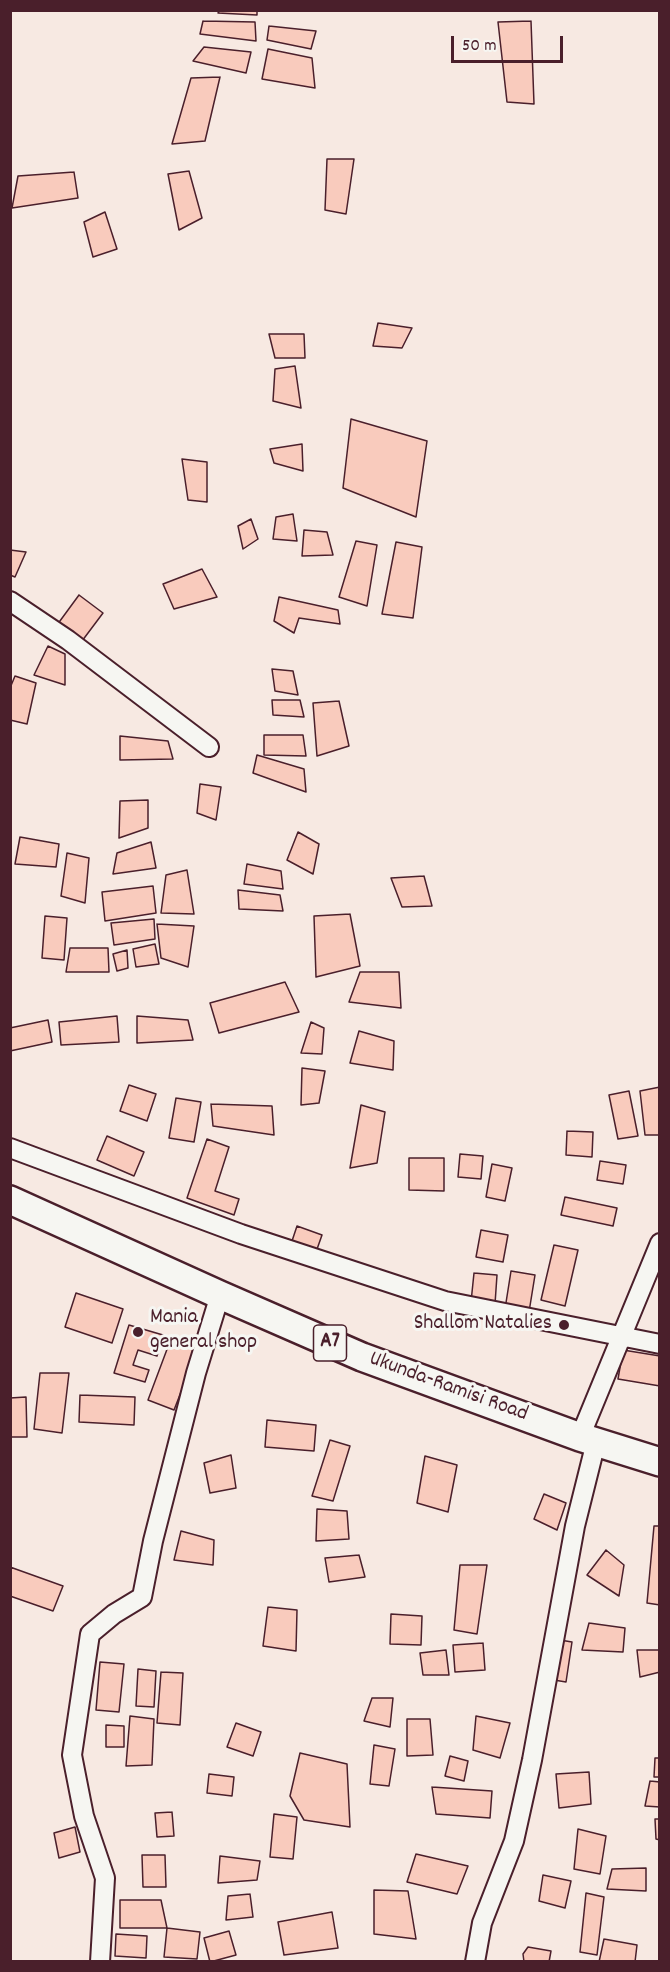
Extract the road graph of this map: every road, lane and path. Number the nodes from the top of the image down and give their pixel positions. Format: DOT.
graph roads {
  1 [pos="10,601"];
  2 [pos="209,747"];
  3 [pos="10,1148"];
  4 [pos="10,1200"];
  5 [pos="660,1243"];
  6 [pos="220,1295"];
  7 [pos="620,1336"];
  8 [pos="660,1344"];
  9 [pos="588,1439"];
  10 [pos="660,1461"];
  11 [pos="100,1962"];
  12 [pos="475,1962"];
  1 -- 2 [label="street"];
  3 -- 7 [label="street"];
  4 -- 6 [label="highway, Ukunda-Ramisi Road / A7"];
  5 -- 7 [label="street"];
  6 -- 9 [label="highway, Ukunda-Ramisi Road / A7"];
  6 -- 11 [label="street"];
  7 -- 8 [label="street"];
  7 -- 9 [label="street"];
  9 -- 10 [label="highway, Ukunda-Ramisi Road / A7"];
  9 -- 12 [label="street"];
}
